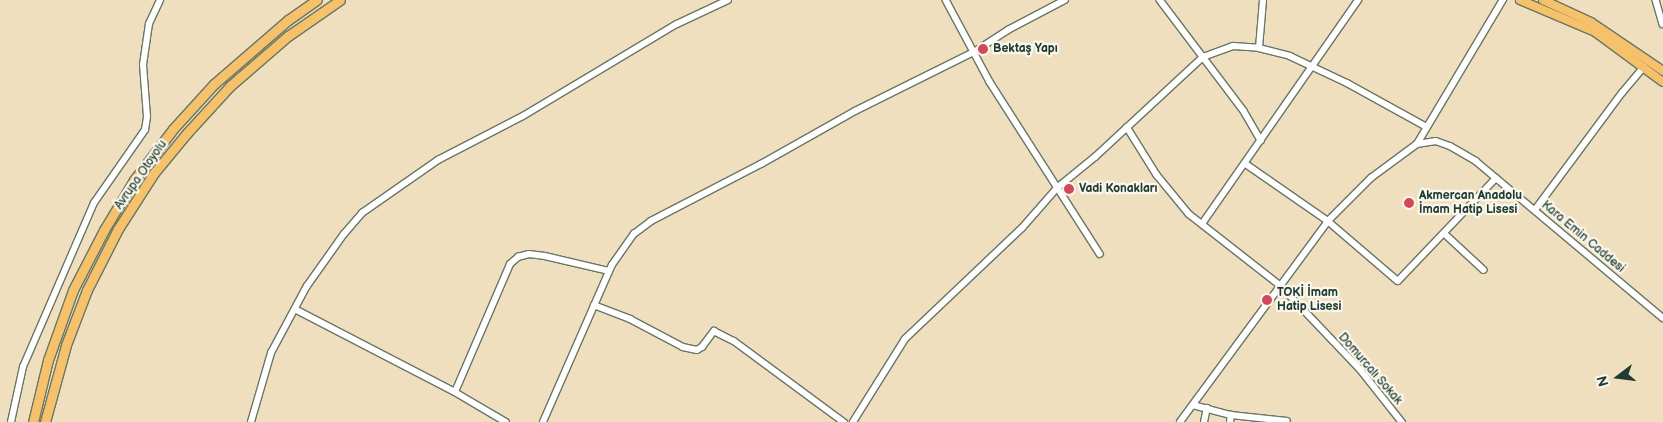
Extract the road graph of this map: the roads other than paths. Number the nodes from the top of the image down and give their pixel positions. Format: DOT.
graph roads {
  1 [pos="160,0"];
  2 [pos="317,0"];
  3 [pos="340,0"];
  4 [pos="728,0"];
  5 [pos="946,0"];
  6 [pos="1065,0"];
  7 [pos="1160,0"];
  8 [pos="1263,0"];
  9 [pos="1358,0"];
  10 [pos="1503,0"];
  11 [pos="1520,0"];
  12 [pos="1543,0"];
  13 [pos="1656,0"];
  14 [pos="1663,24"];
  15 [pos="1259,48"];
  16 [pos="974,52"];
  17 [pos="1203,57"];
  18 [pos="1312,66"];
  19 [pos="1644,67"];
  20 [pos="1663,71"];
  21 [pos="1663,82"];
  22 [pos="1127,127"];
  23 [pos="1427,127"];
  24 [pos="1260,140"];
  25 [pos="1417,144"];
  26 [pos="1246,164"];
  27 [pos="1496,178"];
  28 [pos="1057,188"];
  29 [pos="1535,210"];
  30 [pos="1328,220"];
  31 [pos="1202,224"];
  32 [pos="1444,233"];
  33 [pos="1100,254"];
  34 [pos="1484,270"];
  35 [pos="609,272"];
  36 [pos="1281,286"];
  37 [pos="594,305"];
  38 [pos="295,309"];
  39 [pos="1663,318"];
  40 [pos="455,392"];
  41 [pos="1193,405"];
  42 [pos="1207,408"];
  43 [pos="1231,414"];
  44 [pos="1287,421"];
  45 [pos="11,422"];
  46 [pos="33,422"];
  47 [pos="45,422"];
  48 [pos="251,422"];
  49 [pos="506,422"];
  50 [pos="543,422"];
  51 [pos="844,422"];
  52 [pos="853,422"];
  53 [pos="1180,422"];
  54 [pos="1204,422"];
  55 [pos="1230,422"];
  56 [pos="1402,422"];
  1 -- 45 [label="street"];
  2 -- 46 [label="highway, Avrupa Otoyolu"];
  3 -- 47 [label="highway, Avrupa Otoyolu"];
  4 -- 38 [label="street"];
  5 -- 16 [label="street"];
  6 -- 16 [label="street"];
  7 -- 17 [label="street"];
  8 -- 15 [label="street"];
  9 -- 18 [label="street"];
  10 -- 23 [label="street"];
  11 -- 19 [label="main road"];
  12 -- 20 [label="main road"];
  13 -- 14 [label="street"];
  15 -- 17 [label="street"];
  15 -- 18 [label="street"];
  16 -- 28 [label="street"];
  16 -- 35 [label="street"];
  17 -- 22 [label="street"];
  17 -- 24 [label="street"];
  18 -- 23 [label="street"];
  18 -- 24 [label="street"];
  19 -- 21 [label="main road"];
  19 -- 29 [label="street"];
  22 -- 28 [label="street"];
  22 -- 31 [label="street, Domurcalı Sokak"];
  23 -- 25 [label="street"];
  24 -- 26 [label="street"];
  25 -- 27 [label="street, Kara Emin Caddesi"];
  25 -- 30 [label="street"];
  26 -- 30 [label="street"];
  26 -- 31 [label="street"];
  27 -- 29 [label="street, Kara Emin Caddesi"];
  27 -- 32 [label="street"];
  28 -- 33 [label="street"];
  28 -- 52 [label="street"];
  29 -- 39 [label="street, Kara Emin Caddesi"];
  30 -- 32 [label="street"];
  30 -- 36 [label="street"];
  31 -- 36 [label="street, Domurcalı Sokak"];
  32 -- 34 [label="street"];
  35 -- 37 [label="street"];
  35 -- 40 [label="street"];
  36 -- 41 [label="street"];
  36 -- 56 [label="street, Domurcalı Sokak"];
  37 -- 50 [label="street"];
  37 -- 51 [label="street"];
  38 -- 40 [label="street"];
  38 -- 48 [label="street"];
  40 -- 49 [label="street"];
  41 -- 42 [label="street"];
  41 -- 53 [label="street"];
  42 -- 43 [label="street"];
  42 -- 54 [label="street"];
  43 -- 44 [label="street"];
  43 -- 55 [label="street"];
}
